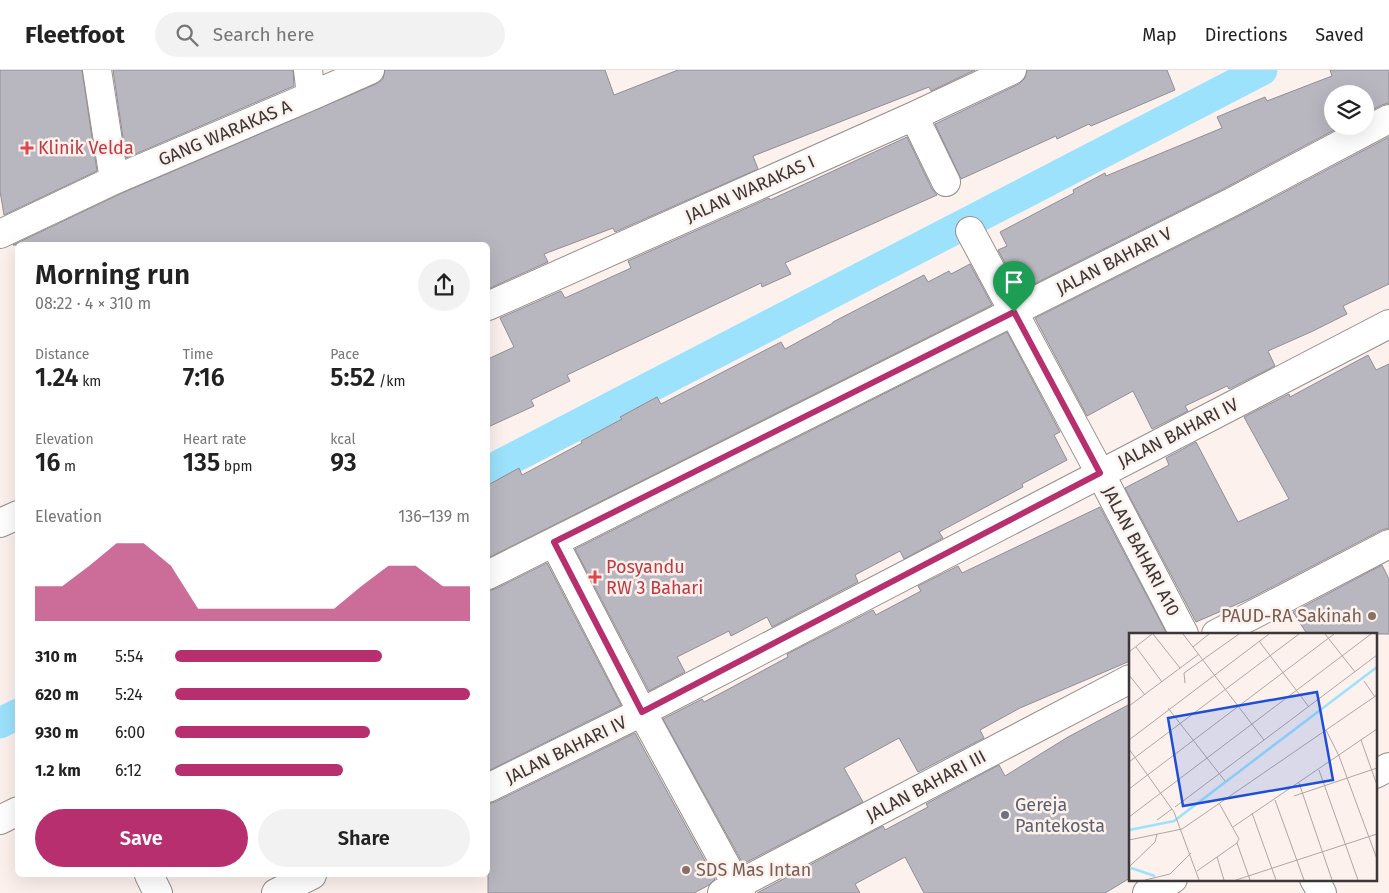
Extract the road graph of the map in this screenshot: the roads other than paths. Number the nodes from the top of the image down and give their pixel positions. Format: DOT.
graph roads {
  1 [pos="97,70"];
  2 [pos="370,70"];
  3 [pos="1012,70"];
  4 [pos="309,83"];
  5 [pos="914,116"];
  6 [pos="1389,119"];
  7 [pos="114,180"];
  8 [pos="946,182"];
  9 [pos="970,231"];
  10 [pos="0,234"];
  11 [pos="490,305"];
  12 [pos="1014,312"];
  13 [pos="1389,324"];
  14 [pos="1100,473"];
  15 [pos="15,516"];
  16 [pos="0,523"];
  17 [pos="554,542"];
  18 [pos="1389,544"];
  19 [pos="490,574"];
  20 [pos="1183,633"];
  21 [pos="1218,633"];
  22 [pos="1129,680"];
  23 [pos="642,712"];
  24 [pos="1389,767"];
  25 [pos="1376,774"];
  26 [pos="490,787"];
  27 [pos="15,812"];
  28 [pos="0,820"];
  29 [pos="150,877"];
  30 [pos="308,877"];
  31 [pos="1171,880"];
  32 [pos="1315,880"];
  33 [pos="733,890"];
  34 [pos="158,893"];
  35 [pos="276,893"];
  36 [pos="1147,893"];
  37 [pos="1322,893"];
  1 -- 7 [label="street"];
  2 -- 4 [label="street, GANG WARAKAS A"];
  3 -- 5 [label="street, JALAN WARAKAS I"];
  4 -- 7 [label="street, GANG WARAKAS A"];
  5 -- 8 [label="street"];
  5 -- 11 [label="street, JALAN WARAKAS I"];
  6 -- 12 [label="street, JALAN BAHARI V"];
  7 -- 10 [label="street, GANG WARAKAS A"];
  9 -- 12 [label="street, JALAN BAHARI A10"];
  12 -- 14 [label="street, JALAN BAHARI A10"];
  12 -- 17 [label="street, JALAN BAHARI V"];
  13 -- 14 [label="street, JALAN BAHARI IV"];
  14 -- 20 [label="street, JALAN BAHARI A10"];
  14 -- 23 [label="street, JALAN BAHARI IV"];
  15 -- 16 [label="street"];
  17 -- 19 [label="street, JALAN BAHARI V"];
  17 -- 23 [label="street"];
  18 -- 21 [label="street"];
  22 -- 33 [label="street, JALAN BAHARI III"];
  23 -- 26 [label="street, JALAN BAHARI IV"];
  23 -- 33 [label="street"];
  24 -- 25 [label="street"];
  27 -- 28 [label="street"];
  29 -- 34 [label="street"];
  30 -- 35 [label="street"];
  31 -- 36 [label="street"];
  32 -- 37 [label="street"];
}
